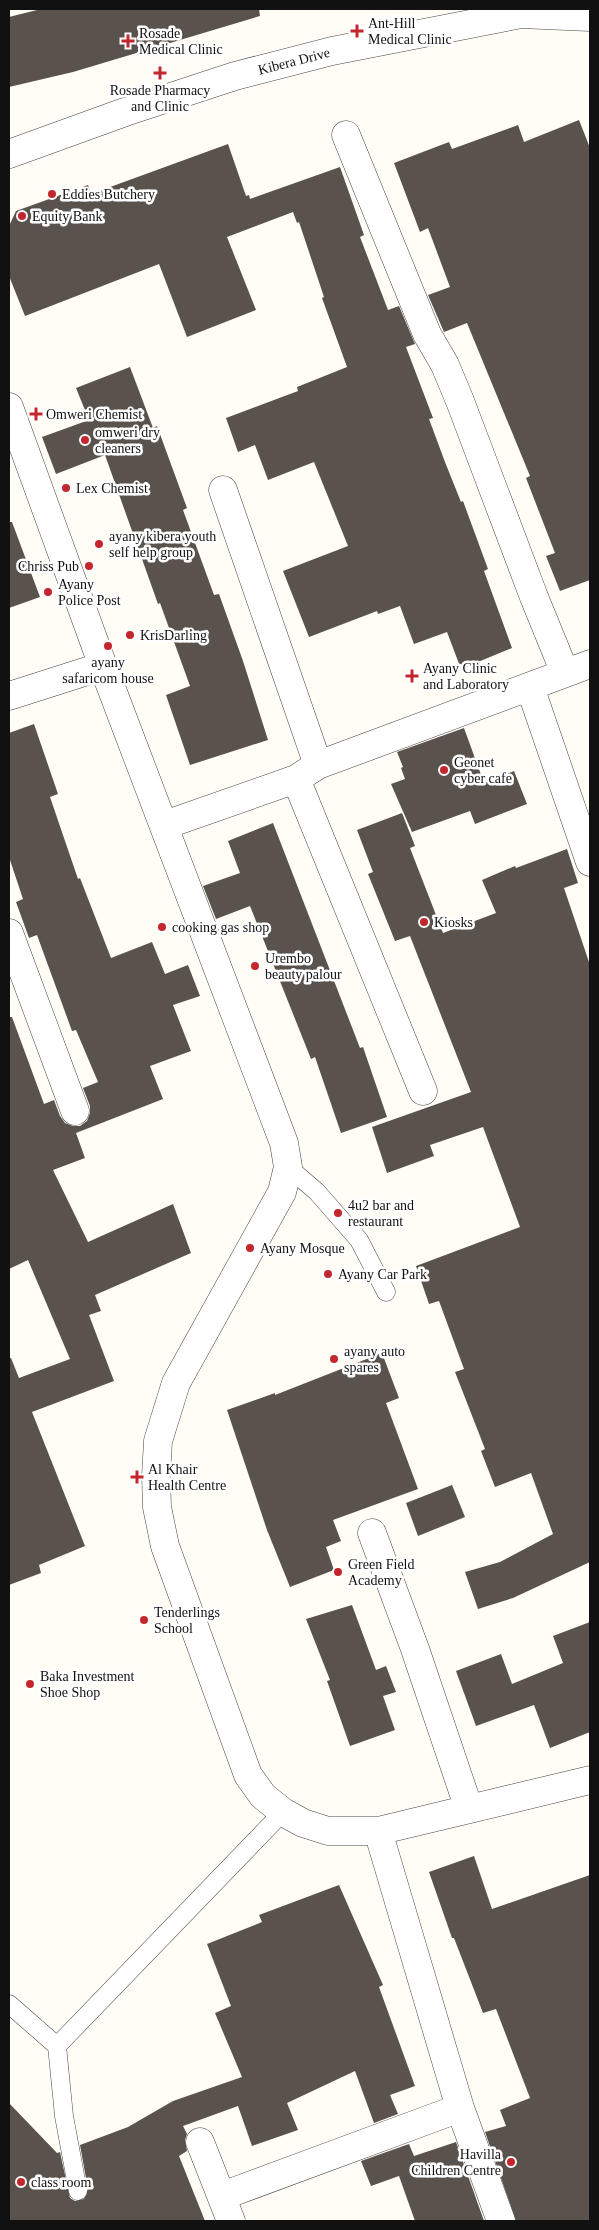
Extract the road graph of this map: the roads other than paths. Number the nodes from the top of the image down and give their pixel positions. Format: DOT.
graph roads {
  1 [pos="520,12"];
  2 [pos="590,17"];
  3 [pos="346,135"];
  4 [pos="9,154"];
  5 [pos="9,407"];
  6 [pos="224,490"];
  7 [pos="103,666"];
  8 [pos="578,668"];
  9 [pos="530,687"];
  10 [pos="9,696"];
  11 [pos="307,772"];
  12 [pos="165,825"];
  13 [pos="590,862"];
  14 [pos="9,933"];
  15 [pos="422,1091"];
  16 [pos="75,1111"];
  17 [pos="288,1167"];
  18 [pos="386,1292"];
  19 [pos="372,1533"];
  20 [pos="590,1780"];
  21 [pos="469,1809"];
  22 [pos="283,1812"];
  23 [pos="378,1831"];
  24 [pos="9,2004"];
  25 [pos="57,2046"];
  26 [pos="460,2108"];
  27 [pos="200,2142"];
  28 [pos="78,2191"];
  29 [pos="222,2196"];
  30 [pos="231,2221"];
  31 [pos="501,2221"];
  1 -- 2 [label="street, Kibera Drive"];
  1 -- 4 [label="street, Kibera Drive"];
  3 -- 8 [label="street"];
  5 -- 7 [label="street"];
  6 -- 11 [label="street"];
  7 -- 10 [label="street"];
  7 -- 12 [label="street"];
  8 -- 9 [label="street"];
  9 -- 11 [label="street"];
  9 -- 13 [label="street"];
  11 -- 12 [label="street"];
  11 -- 15 [label="street"];
  12 -- 17 [label="street"];
  14 -- 16 [label="street"];
  17 -- 18 [label="lane"];
  17 -- 22 [label="street"];
  19 -- 21 [label="street"];
  20 -- 21 [label="street"];
  21 -- 23 [label="street"];
  22 -- 23 [label="street"];
  22 -- 25 [label="lane"];
  23 -- 26 [label="street"];
  24 -- 25 [label="lane"];
  25 -- 28 [label="lane"];
  26 -- 29 [label="street"];
  26 -- 31 [label="street"];
  27 -- 29 [label="street"];
  29 -- 30 [label="street"];
}
